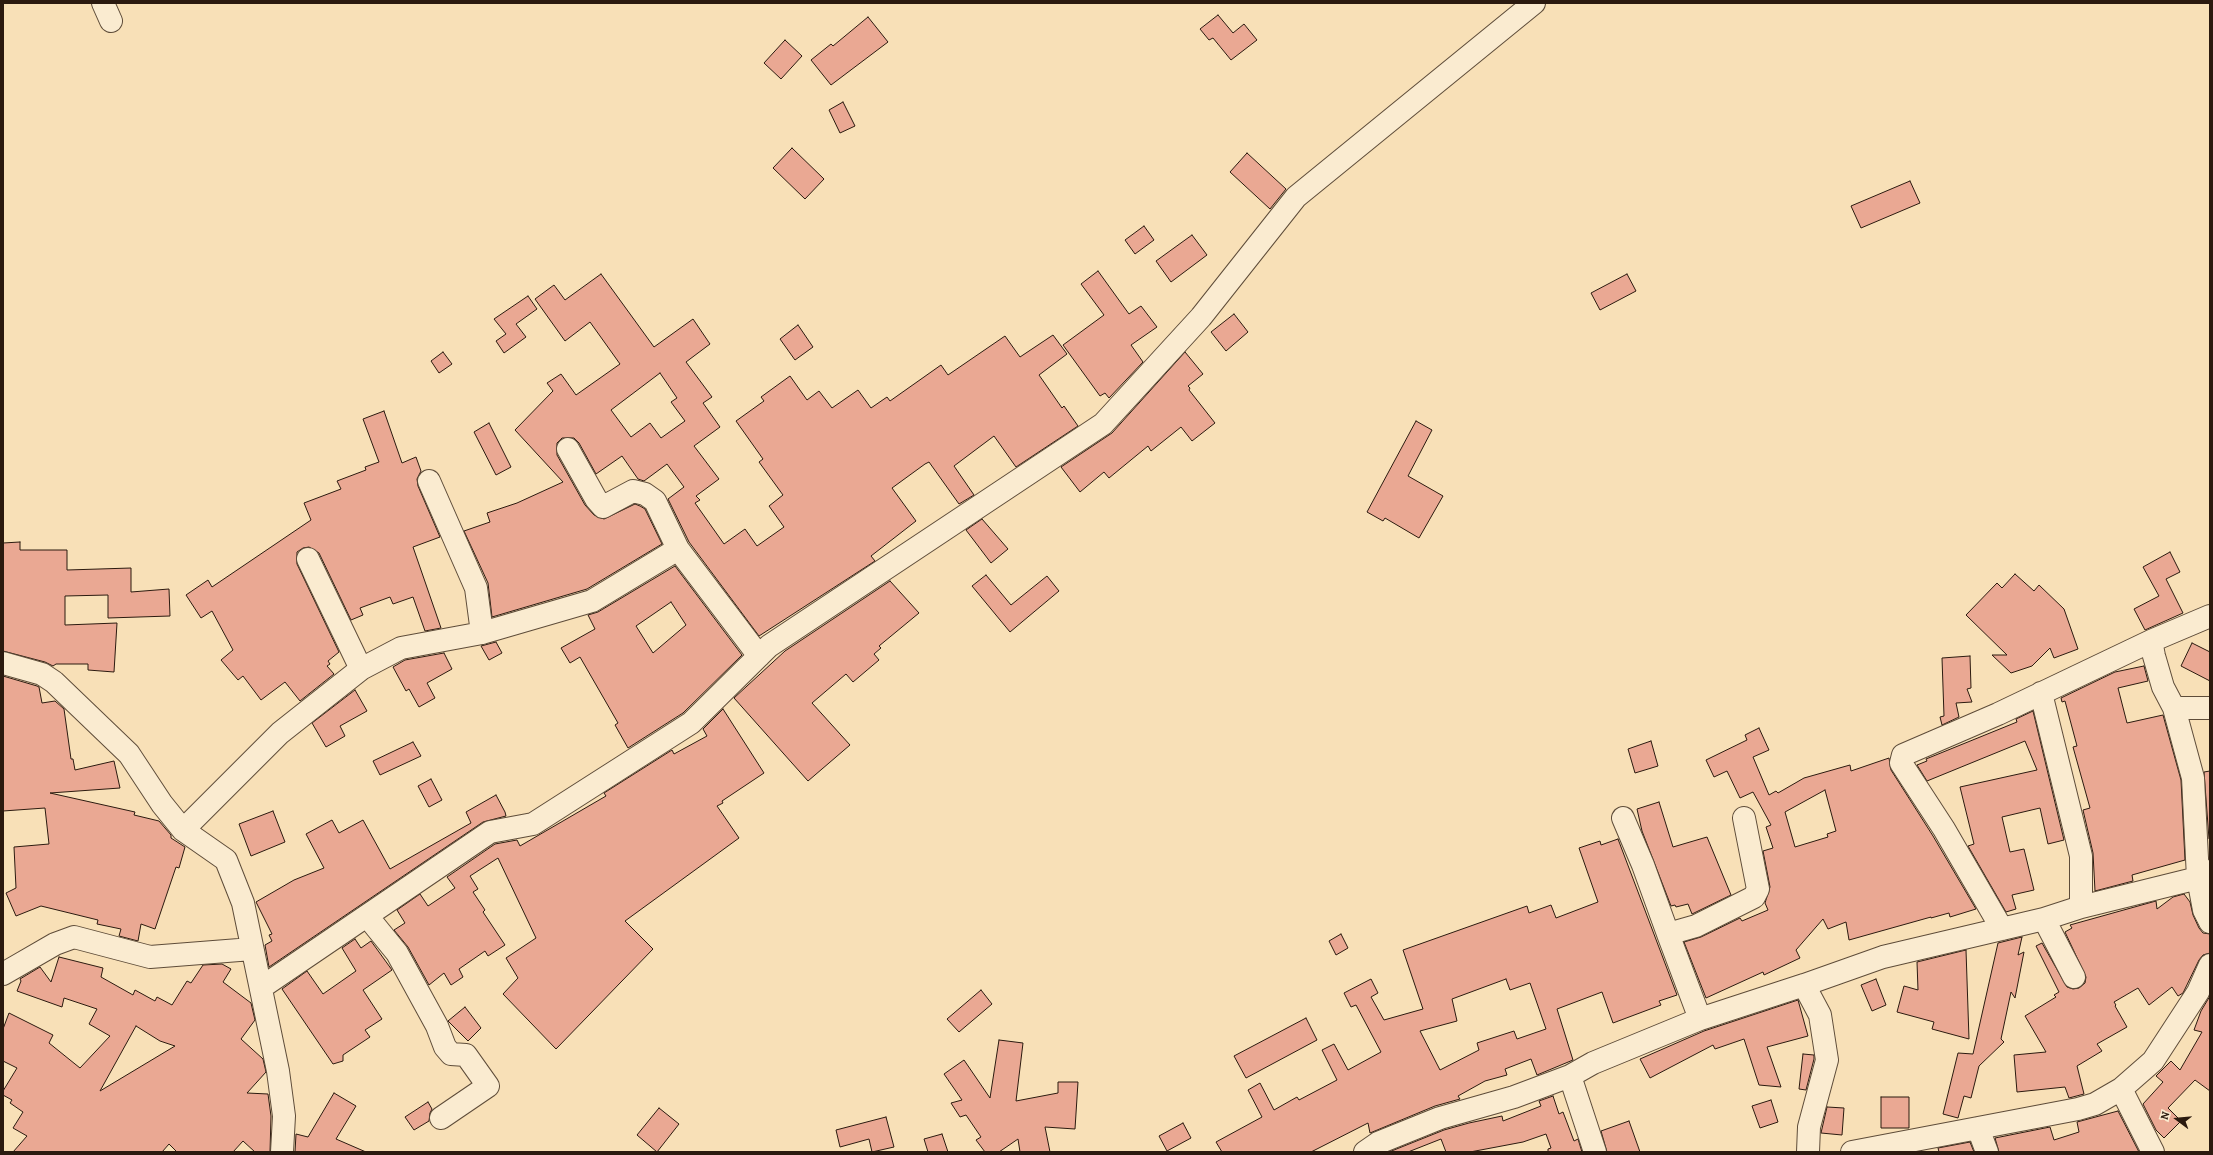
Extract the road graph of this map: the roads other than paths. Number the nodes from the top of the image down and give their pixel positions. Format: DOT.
graph roads {
  1 [pos="1534,3"];
  2 [pos="568,449"];
  3 [pos="429,481"];
  4 [pos="678,549"];
  5 [pos="308,559"];
  6 [pos="2210,616"];
  7 [pos="482,633"];
  8 [pos="2151,641"];
  9 [pos="759,656"];
  10 [pos="3,663"];
  11 [pos="362,669"];
  12 [pos="2041,693"];
  13 [pos="2174,708"];
  14 [pos="2210,708"];
  15 [pos="1623,818"];
  16 [pos="1744,818"];
  17 [pos="183,830"];
  18 [pos="2204,875"];
  19 [pos="2081,907"];
  20 [pos="367,916"];
  21 [pos="2044,919"];
  22 [pos="2210,922"];
  23 [pos="2002,929"];
  24 [pos="1668,934"];
  25 [pos="252,949"];
  26 [pos="2210,965"];
  27 [pos="3,974"];
  28 [pos="2074,977"];
  29 [pos="1804,986"];
  30 [pos="262,987"];
  31 [pos="1700,1019"];
  32 [pos="1570,1076"];
  33 [pos="2121,1089"];
  34 [pos="442,1118"];
  35 [pos="1978,1128"];
  36 [pos="282,1152"];
  37 [pos="1365,1152"];
  38 [pos="1595,1152"];
  39 [pos="1808,1152"];
  40 [pos="1852,1152"];
  41 [pos="1987,1152"];
  42 [pos="2153,1152"];
  1 -- 9 [label="street"];
  2 -- 4 [label="street"];
  3 -- 7 [label="street"];
  4 -- 7 [label="street"];
  4 -- 9 [label="street"];
  5 -- 11 [label="street"];
  6 -- 8 [label="street"];
  7 -- 11 [label="street"];
  8 -- 12 [label="street"];
  8 -- 13 [label="street"];
  9 -- 20 [label="street"];
  10 -- 17 [label="street"];
  11 -- 17 [label="street"];
  12 -- 19 [label="street"];
  12 -- 23 [label="street"];
  13 -- 14 [label="street"];
  13 -- 18 [label="street"];
  15 -- 24 [label="street"];
  16 -- 24 [label="street"];
  17 -- 25 [label="street"];
  18 -- 19 [label="street"];
  18 -- 22 [label="street"];
  19 -- 21 [label="street"];
  20 -- 30 [label="street"];
  20 -- 34 [label="street"];
  21 -- 23 [label="street"];
  21 -- 28 [label="street"];
  23 -- 29 [label="street"];
  24 -- 31 [label="street"];
  25 -- 27 [label="street"];
  25 -- 30 [label="street"];
  26 -- 33 [label="street"];
  29 -- 31 [label="street"];
  29 -- 39 [label="street"];
  30 -- 36 [label="street"];
  31 -- 32 [label="street"];
  32 -- 37 [label="street"];
  32 -- 38 [label="street"];
  33 -- 35 [label="street"];
  33 -- 42 [label="street"];
  35 -- 40 [label="street"];
  35 -- 41 [label="street"];
}
